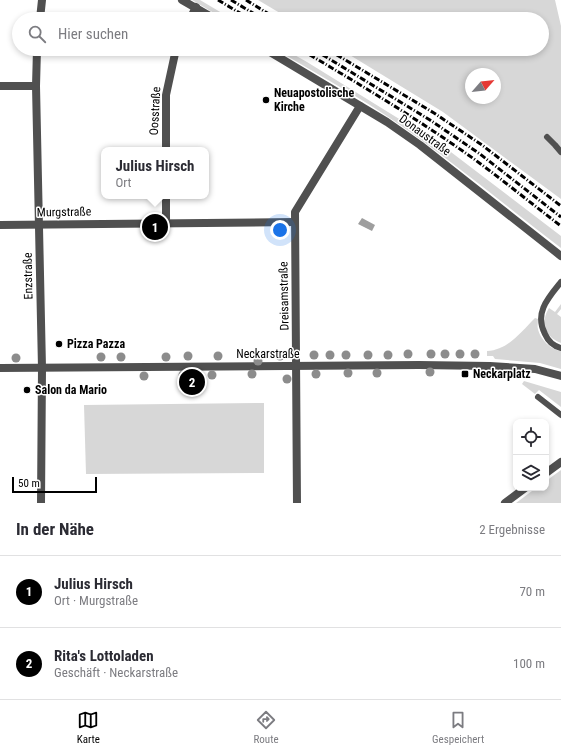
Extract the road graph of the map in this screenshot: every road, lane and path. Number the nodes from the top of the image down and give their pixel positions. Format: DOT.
graph roads {
  1 [pos="42,0"];
  2 [pos="182,0"];
  3 [pos="196,7"];
  4 [pos="41,12"];
  5 [pos="194,12"];
  6 [pos="204,12"];
  7 [pos="37,56"];
  8 [pos="174,56"];
  9 [pos="277,56"];
  10 [pos="0,86"];
  11 [pos="36,86"];
  12 [pos="360,106"];
  13 [pos="546,137"];
  14 [pos="166,147"];
  15 [pos="561,152"];
  16 [pos="166,199"];
  17 [pos="296,222"];
  18 [pos="166,224"];
  19 [pos="0,225"];
  20 [pos="39,225"];
  21 [pos="561,256"];
  22 [pos="561,282"];
  23 [pos="561,348"];
  24 [pos="297,366"];
  25 [pos="0,368"];
  26 [pos="42,368"];
  27 [pos="561,376"];
  28 [pos="538,396"];
  29 [pos="561,414"];
  30 [pos="561,462"];
  31 [pos="549,471"];
  32 [pos="521,491"];
  33 [pos="41,503"];
  34 [pos="297,503"];
  35 [pos="505,503"];
  1 -- 4 [label="street"];
  2 -- 3 [label="street"];
  3 -- 5 [label="street"];
  3 -- 6 [label="street"];
  7 -- 11 [label="street, Enzstraße"];
  8 -- 14 [label="street, Oosstraße"];
  9 -- 12 [label="street, Donaustraße"];
  10 -- 11 [label="street"];
  11 -- 20 [label="street, Enzstraße"];
  12 -- 17 [label="street, Dreisamstraße"];
  12 -- 21 [label="street, Donaustraße"];
  13 -- 15 [label="lane"];
  16 -- 18 [label="street"];
  17 -- 18 [label="street, Murgstraße"];
  17 -- 24 [label="street, Dreisamstraße"];
  18 -- 20 [label="street, Murgstraße"];
  19 -- 20 [label="street, Murgstraße"];
  20 -- 26 [label="street, Enzstraße"];
  22 -- 23 [label="lane"];
  24 -- 26 [label="street, Neckarstraße"];
  24 -- 27 [label="street, Neckarstraße"];
  24 -- 34 [label="street, Dreisamstraße"];
  25 -- 26 [label="street, Neckarstraße"];
  26 -- 33 [label="street, Enzstraße"];
  28 -- 29 [label="lane"];
  30 -- 31 [label="street"];
  32 -- 35 [label="street"];
}
